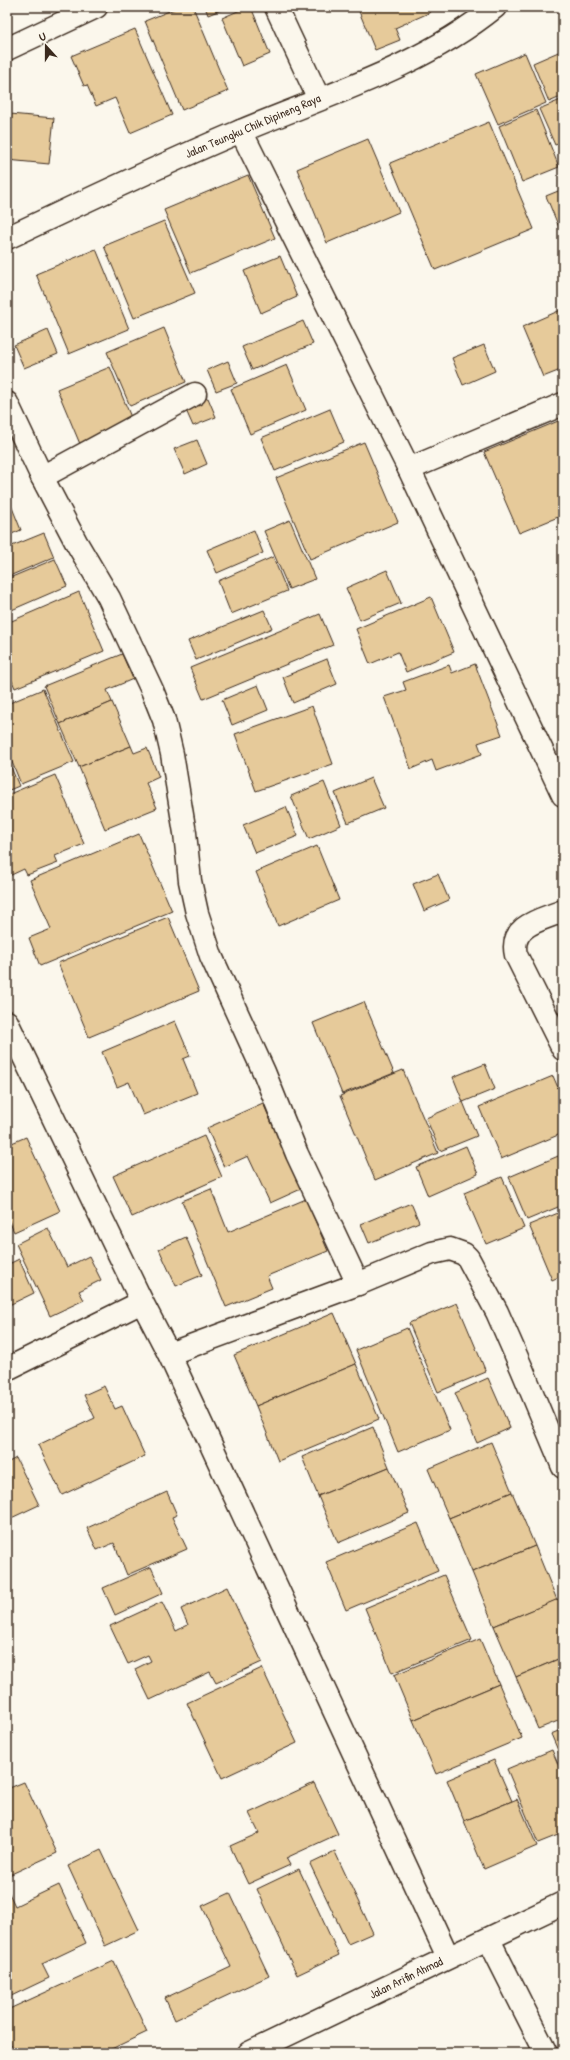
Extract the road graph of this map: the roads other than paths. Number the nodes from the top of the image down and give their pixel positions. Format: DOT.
graph roads {
  1 [pos="96,7"];
  2 [pos="276,7"];
  3 [pos="495,7"];
  4 [pos="7,49"];
  5 [pos="320,98"];
  6 [pos="241,131"];
  7 [pos="7,238"];
  8 [pos="195,394"];
  9 [pos="7,403"];
  10 [pos="563,404"];
  11 [pos="409,469"];
  12 [pos="42,477"];
  13 [pos="563,795"];
  14 [pos="563,911"];
  15 [pos="7,1022"];
  16 [pos="563,1049"];
  17 [pos="358,1284"];
  18 [pos="142,1302"];
  19 [pos="169,1354"];
  20 [pos="7,1369"];
  21 [pos="563,1467"];
  22 [pos="563,1903"];
  23 [pos="489,1940"];
  24 [pos="448,1957"];
  25 [pos="249,2053"];
  26 [pos="546,2053"];
  1 -- 4 [label="street"];
  2 -- 5 [label="street"];
  3 -- 5 [label="street, Jalan Teungku Chik Dipineng Raya"];
  5 -- 6 [label="street, Jalan Teungku Chik Dipineng Raya"];
  6 -- 7 [label="street, Jalan Teungku Chik Dipineng Raya"];
  6 -- 11 [label="street"];
  8 -- 12 [label="street"];
  9 -- 12 [label="street"];
  10 -- 11 [label="street"];
  11 -- 13 [label="street"];
  12 -- 17 [label="street"];
  14 -- 16 [label="street"];
  15 -- 18 [label="street"];
  17 -- 19 [label="street"];
  17 -- 21 [label="street"];
  18 -- 19 [label="street"];
  18 -- 20 [label="street"];
  19 -- 24 [label="street"];
  22 -- 23 [label="street, Jalan Arifin Ahmad"];
  23 -- 24 [label="street, Jalan Arifin Ahmad"];
  23 -- 26 [label="street"];
  24 -- 25 [label="street, Jalan Arifin Ahmad"];
}
